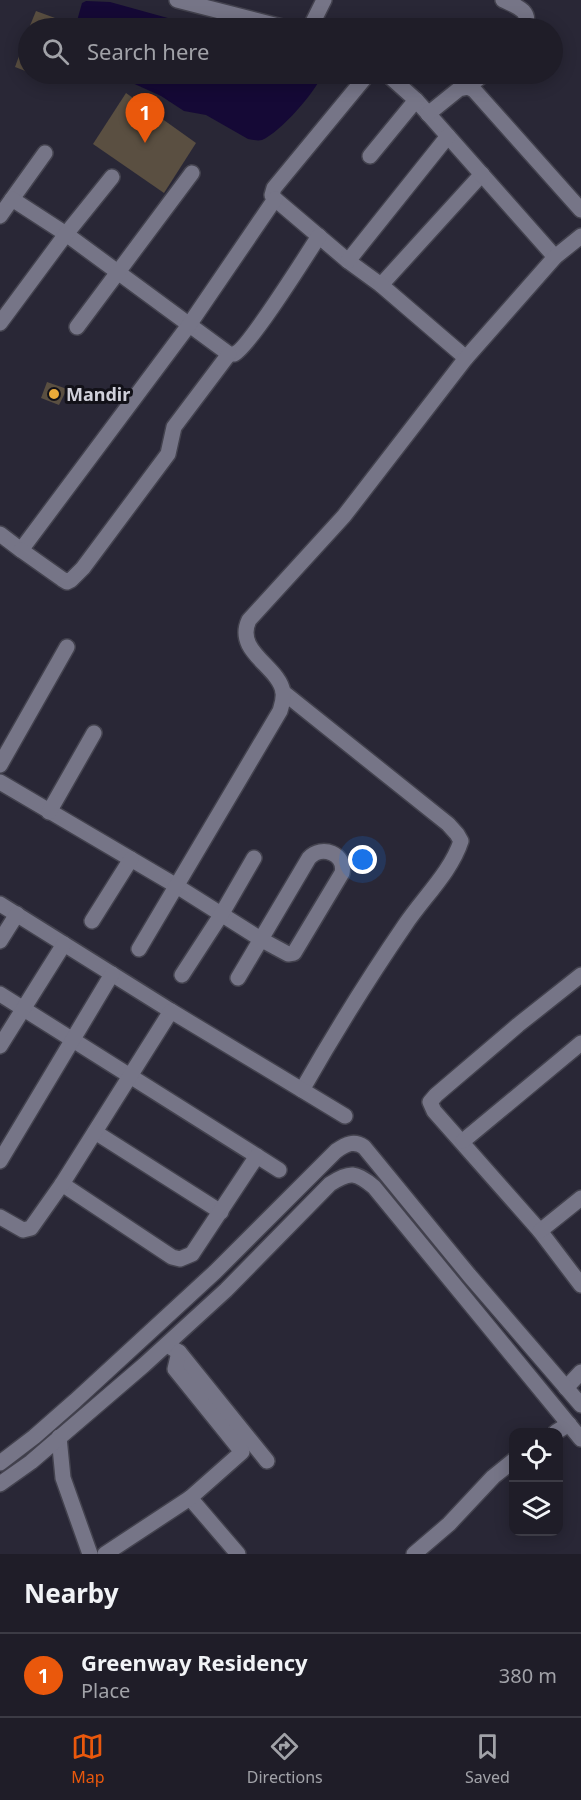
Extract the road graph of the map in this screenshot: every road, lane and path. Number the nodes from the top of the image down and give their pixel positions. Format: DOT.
graph roads {
  1 [pos="177,0"];
  2 [pos="324,0"];
  3 [pos="503,0"];
  4 [pos="247,18"];
  5 [pos="315,18"];
  6 [pos="526,18"];
  7 [pos="360,84"];
  8 [pos="398,84"];
  9 [pos="472,84"];
  10 [pos="468,87"];
  11 [pos="416,100"];
  12 [pos="428,114"];
  13 [pos="448,136"];
  14 [pos="45,153"];
  15 [pos="370,156"];
  16 [pos="192,173"];
  17 [pos="482,174"];
  18 [pos="112,177"];
  19 [pos="12,199"];
  20 [pos="275,199"];
  21 [pos="581,210"];
  22 [pos="0,216"];
  23 [pos="66,234"];
  24 [pos="319,236"];
  25 [pos="581,236"];
  26 [pos="555,257"];
  27 [pos="348,261"];
  28 [pos="117,271"];
  29 [pos="381,285"];
  30 [pos="0,323"];
  31 [pos="189,325"];
  32 [pos="77,327"];
  33 [pos="229,354"];
  34 [pos="466,358"];
  35 [pos="0,534"];
  36 [pos="21,550"];
  37 [pos="68,647"];
  38 [pos="283,692"];
  39 [pos="94,733"];
  40 [pos="0,765"];
  41 [pos="0,782"];
  42 [pos="49,812"];
  43 [pos="254,858"];
  44 [pos="131,859"];
  45 [pos="175,885"];
  46 [pos="0,904"];
  47 [pos="17,914"];
  48 [pos="221,915"];
  49 [pos="92,921"];
  50 [pos="262,940"];
  51 [pos="0,941"];
  52 [pos="64,944"];
  53 [pos="139,949"];
  54 [pos="112,974"];
  55 [pos="182,975"];
  56 [pos="581,975"];
  57 [pos="238,978"];
  58 [pos="0,994"];
  59 [pos="23,1009"];
  60 [pos="171,1011"];
  61 [pos="72,1039"];
  62 [pos="581,1043"];
  63 [pos="0,1046"];
  64 [pos="130,1076"];
  65 [pos="302,1090"];
  66 [pos="345,1116"];
  67 [pos="94,1132"];
  68 [pos="462,1141"];
  69 [pos="257,1156"];
  70 [pos="0,1161"];
  71 [pos="279,1170"];
  72 [pos="62,1184"];
  73 [pos="303,1184"];
  74 [pos="319,1194"];
  75 [pos="581,1198"];
  76 [pos="221,1212"];
  77 [pos="0,1217"];
  78 [pos="540,1231"];
  79 [pos="581,1285"];
  80 [pos="153,1329"];
  81 [pos="172,1349"];
  82 [pos="581,1372"];
  83 [pos="555,1374"];
  84 [pos="539,1387"];
  85 [pos="566,1388"];
  86 [pos="581,1405"];
  87 [pos="569,1424"];
  88 [pos="562,1428"];
  89 [pos="59,1437"];
  90 [pos="581,1439"];
  91 [pos="20,1448"];
  92 [pos="267,1461"];
  93 [pos="31,1462"];
  94 [pos="0,1463"];
  95 [pos="509,1463"];
  96 [pos="0,1484"];
  97 [pos="190,1498"];
  98 [pos="90,1554"];
  99 [pos="105,1554"];
  100 [pos="238,1554"];
  101 [pos="414,1554"];
  1 -- 4 [label="street"];
  2 -- 5 [label="street"];
  3 -- 6 [label="street"];
  7 -- 20 [label="street"];
  8 -- 11 [label="street"];
  9 -- 10 [label="street"];
  10 -- 12 [label="street"];
  10 -- 21 [label="street"];
  11 -- 12 [label="street"];
  11 -- 15 [label="street"];
  12 -- 13 [label="street"];
  13 -- 17 [label="street"];
  13 -- 27 [label="street"];
  14 -- 19 [label="street"];
  16 -- 28 [label="street"];
  17 -- 26 [label="street"];
  17 -- 29 [label="street"];
  18 -- 23 [label="street"];
  19 -- 22 [label="street"];
  19 -- 23 [label="street"];
  20 -- 24 [label="street"];
  20 -- 31 [label="street"];
  23 -- 28 [label="street"];
  23 -- 30 [label="street"];
  24 -- 27 [label="street"];
  24 -- 33 [label="street"];
  25 -- 26 [label="street"];
  26 -- 34 [label="street"];
  27 -- 29 [label="street"];
  28 -- 31 [label="street"];
  28 -- 32 [label="street"];
  29 -- 34 [label="street"];
  31 -- 33 [label="street"];
  31 -- 36 [label="street"];
  33 -- 36 [label="street"];
  34 -- 38 [label="street"];
  35 -- 36 [label="street"];
  37 -- 40 [label="street"];
  38 -- 45 [label="street"];
  38 -- 65 [label="street"];
  39 -- 42 [label="street"];
  41 -- 42 [label="street"];
  42 -- 44 [label="street"];
  43 -- 48 [label="street"];
  44 -- 45 [label="street"];
  44 -- 49 [label="street"];
  45 -- 48 [label="street"];
  45 -- 53 [label="street"];
  46 -- 47 [label="street"];
  47 -- 51 [label="street"];
  47 -- 52 [label="street"];
  48 -- 50 [label="street"];
  48 -- 55 [label="street"];
  50 -- 50 [label="street"];
  50 -- 57 [label="street"];
  52 -- 54 [label="street"];
  52 -- 59 [label="street"];
  54 -- 60 [label="street"];
  54 -- 61 [label="street"];
  56 -- 68 [label="street"];
  58 -- 59 [label="street"];
  59 -- 61 [label="street"];
  59 -- 63 [label="street"];
  60 -- 64 [label="street"];
  60 -- 65 [label="street"];
  61 -- 64 [label="street"];
  61 -- 70 [label="street"];
  62 -- 68 [label="street"];
  64 -- 67 [label="street"];
  64 -- 69 [label="street"];
  65 -- 66 [label="street"];
  67 -- 72 [label="street"];
  67 -- 76 [label="street"];
  68 -- 78 [label="street"];
  69 -- 71 [label="street"];
  69 -- 76 [label="street"];
  72 -- 76 [label="street"];
  72 -- 77 [label="street"];
  73 -- 74 [label="street"];
  73 -- 80 [label="street"];
  73 -- 83 [label="street"];
  74 -- 81 [label="street"];
  74 -- 84 [label="street"];
  75 -- 78 [label="street"];
  78 -- 79 [label="street"];
  80 -- 81 [label="street"];
  80 -- 91 [label="street"];
  81 -- 89 [label="street"];
  81 -- 92 [label="street"];
  81 -- 97 [label="street"];
  82 -- 85 [label="street"];
  83 -- 84 [label="street"];
  83 -- 85 [label="street"];
  84 -- 87 [label="street"];
  85 -- 86 [label="street"];
  87 -- 88 [label="street"];
  87 -- 90 [label="street"];
  89 -- 93 [label="street"];
  89 -- 98 [label="street"];
  91 -- 93 [label="street"];
  91 -- 94 [label="street"];
  93 -- 96 [label="street"];
  95 -- 101 [label="street"];
  97 -- 99 [label="street"];
  97 -- 100 [label="street"];
}
